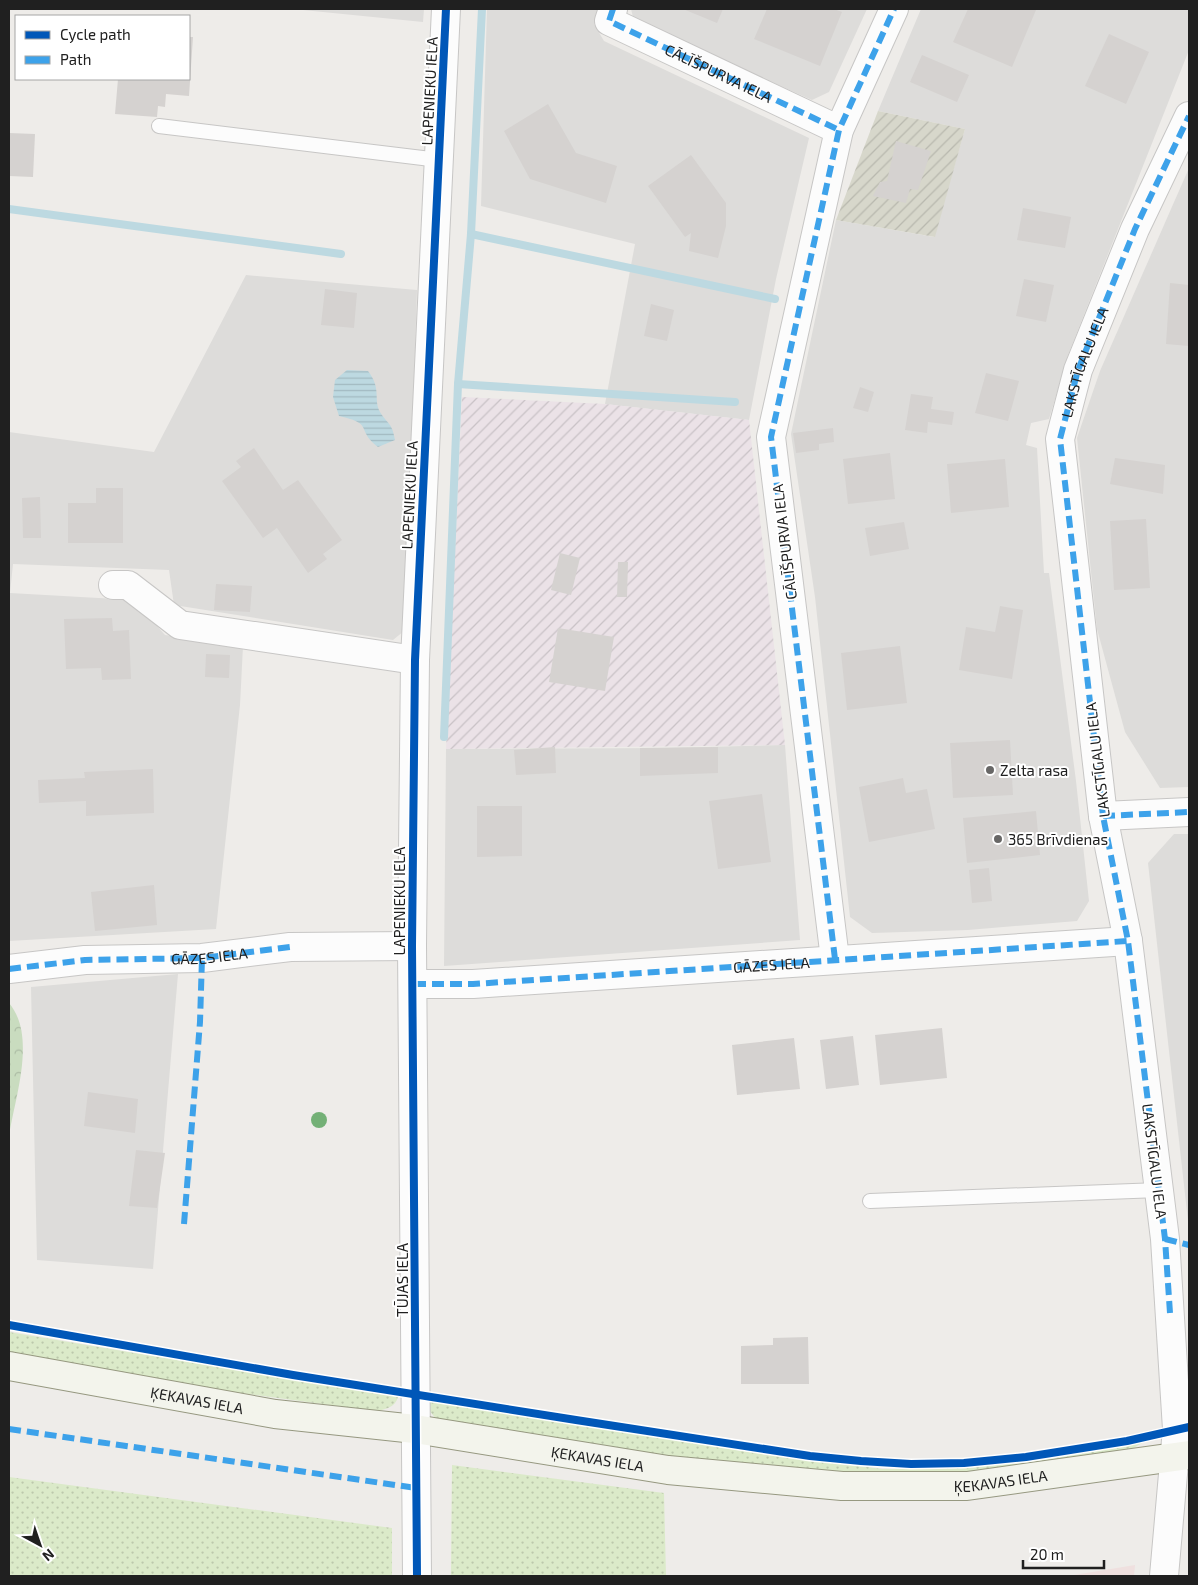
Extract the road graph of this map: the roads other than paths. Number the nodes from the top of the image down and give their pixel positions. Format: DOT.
graph roads {
  1 [pos="446,9"];
  2 [pos="613,9"];
  3 [pos="894,9"];
  4 [pos="1189,116"];
  5 [pos="159,126"];
  6 [pos="839,130"];
  7 [pos="439,160"];
  8 [pos="113,584"];
  9 [pos="415,660"];
  10 [pos="1189,812"];
  11 [pos="1103,816"];
  12 [pos="1128,941"];
  13 [pos="412,946"];
  14 [pos="835,958"];
  15 [pos="9,969"];
  16 [pos="414,984"];
  17 [pos="1159,1190"];
  18 [pos="870,1201"];
  19 [pos="9,1366"];
  20 [pos="415,1429"];
  21 [pos="1182,1456"];
  22 [pos="416,1576"];
  23 [pos="1164,1576"];
  1 -- 7 [label="street, LAPENIEKU IELA"];
  2 -- 6 [label="street, CĀLĪŠPURVA IELA"];
  3 -- 6 [label="street, CĀLĪŠPURVA IELA"];
  4 -- 11 [label="street, LAKSTĪGALU IELA"];
  5 -- 7 [label="lane"];
  6 -- 14 [label="street, CĀLĪŠPURVA IELA"];
  7 -- 9 [label="street, LAPENIEKU IELA"];
  8 -- 9 [label="street"];
  9 -- 13 [label="street, LAPENIEKU IELA"];
  10 -- 11 [label="street"];
  11 -- 12 [label="street, LAKSTĪGALU IELA"];
  12 -- 14 [label="street, GĀZES IELA"];
  12 -- 17 [label="street, LAKSTĪGALU IELA"];
  13 -- 15 [label="street, GĀZES IELA"];
  13 -- 16 [label="street, LAPENIEKU IELA"];
  14 -- 16 [label="street, GĀZES IELA"];
  16 -- 20 [label="street, TŪJAS IELA"];
  17 -- 18 [label="lane"];
  17 -- 21 [label="street, LAKSTĪGALU IELA"];
  19 -- 20 [label="main road, ĶEKAVAS IELA"];
  20 -- 21 [label="main road, ĶEKAVAS IELA"];
  20 -- 22 [label="street, TŪJAS IELA"];
  21 -- 23 [label="street, LAKSTĪGALU IELA"];
}
